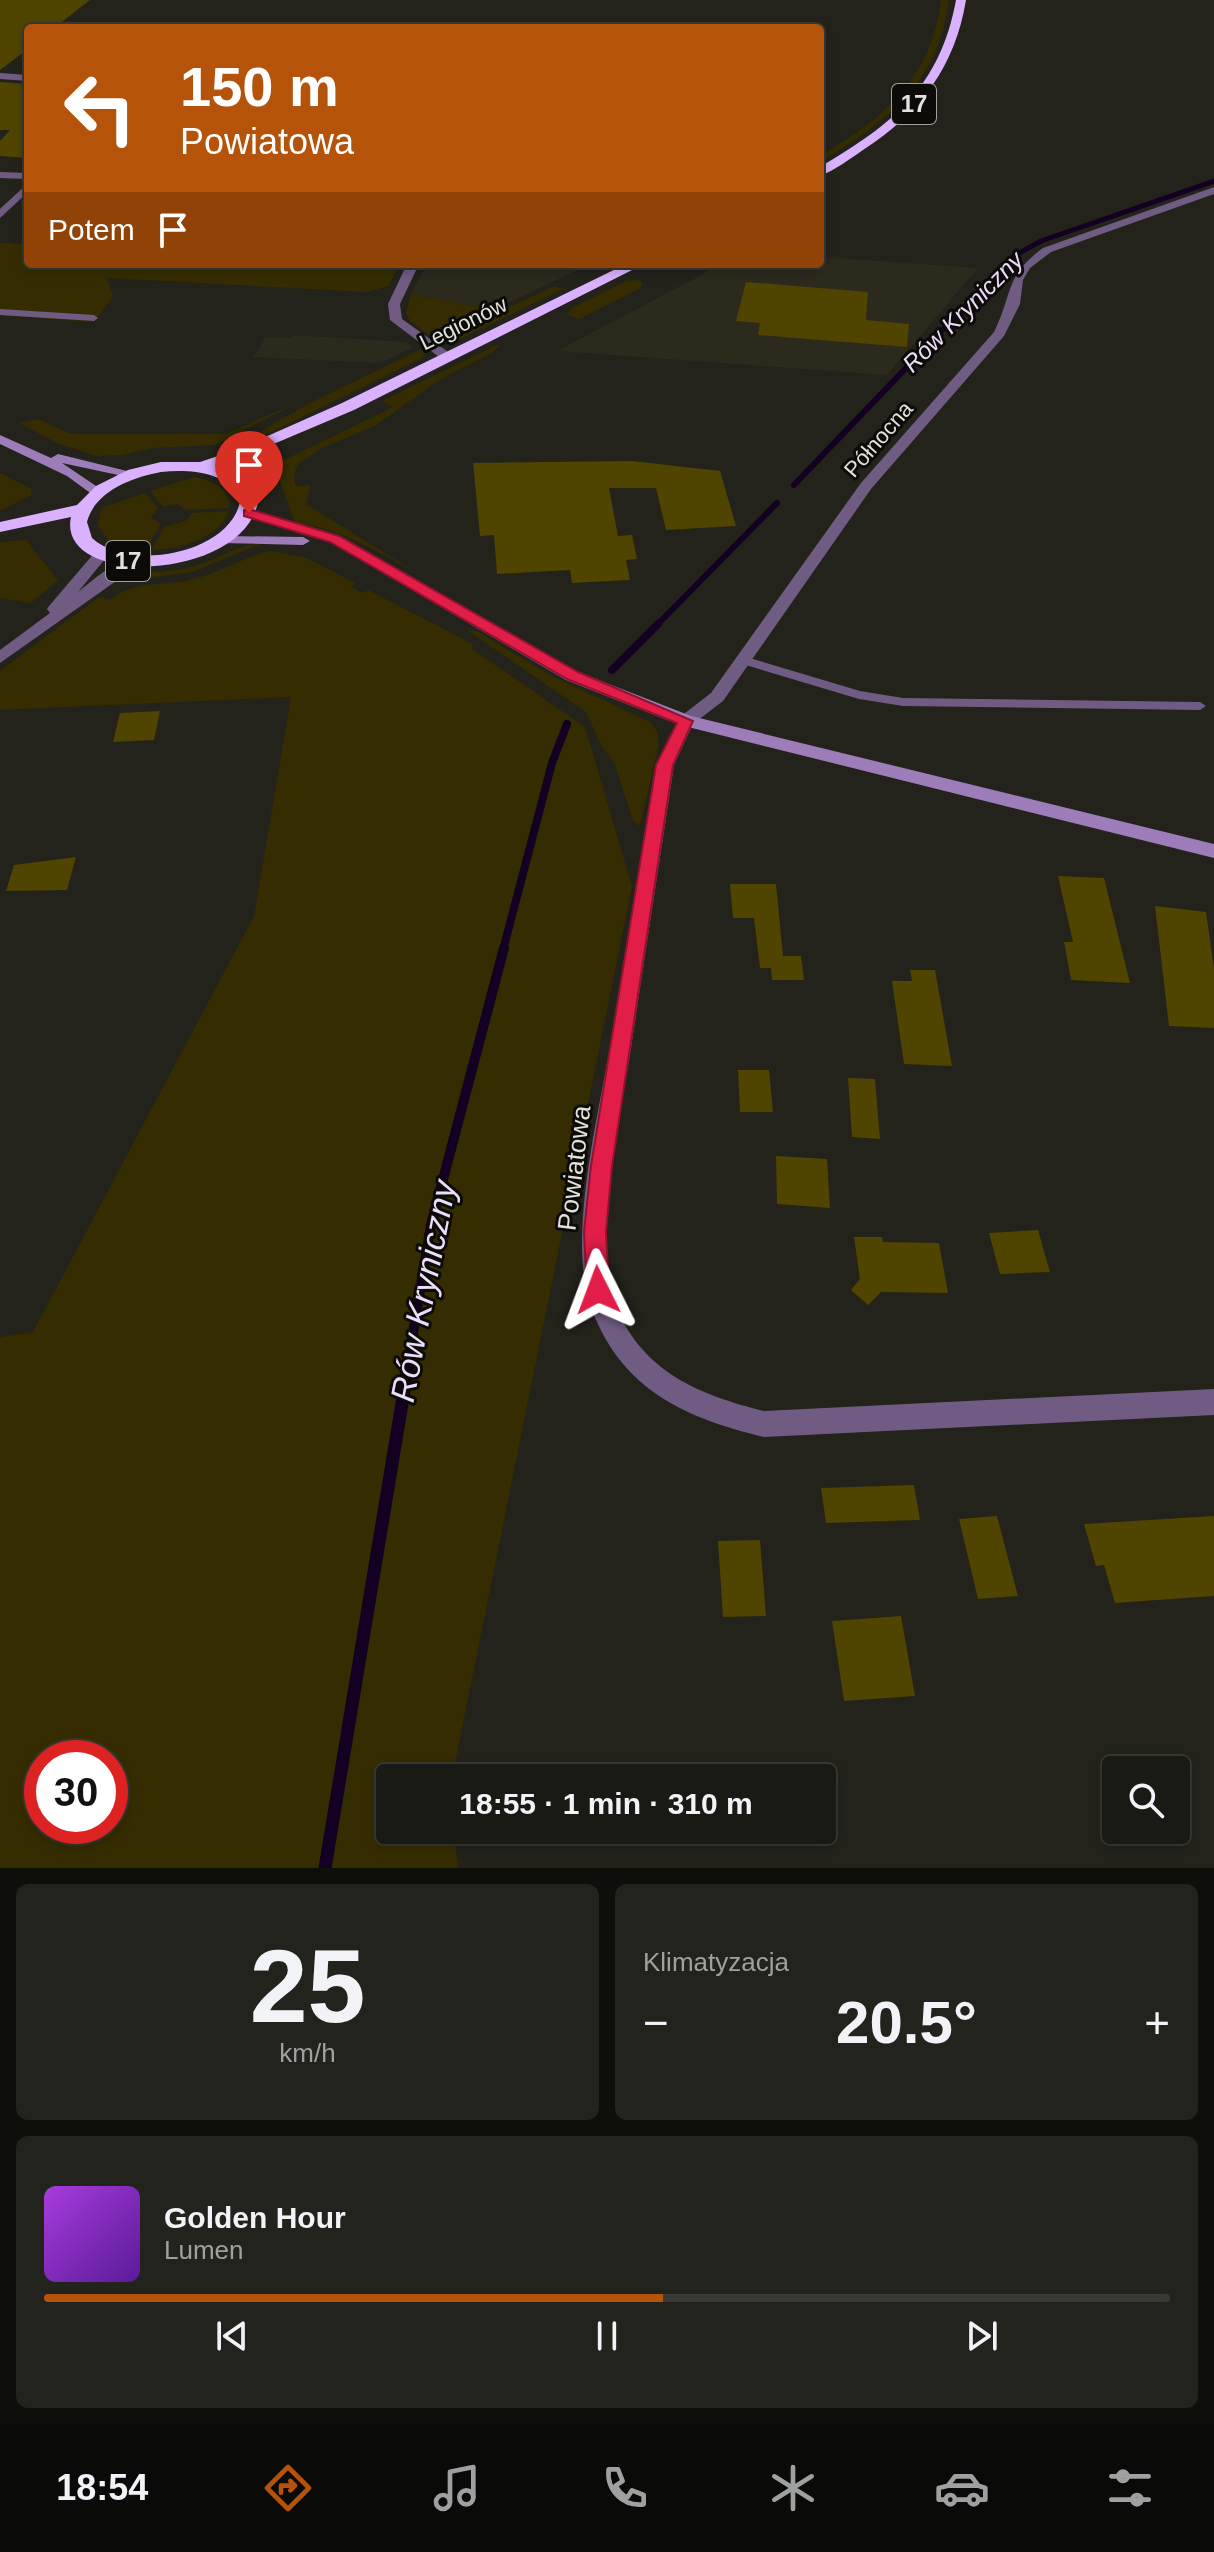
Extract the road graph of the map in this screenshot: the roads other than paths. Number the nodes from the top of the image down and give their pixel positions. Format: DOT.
graph roads {
  1 [pos="961,0"];
  2 [pos="0,76"];
  3 [pos="24,78"];
  4 [pos="824,169"];
  5 [pos="0,175"];
  6 [pos="24,176"];
  7 [pos="24,190"];
  8 [pos="1214,190"];
  9 [pos="0,215"];
  10 [pos="411,268"];
  11 [pos="629,268"];
  12 [pos="0,312"];
  13 [pos="94,318"];
  14 [pos="447,357"];
  15 [pos="310,424"];
  16 [pos="0,439"];
  17 [pos="27,451"];
  18 [pos="201,467"];
  19 [pos="132,474"];
  20 [pos="239,481"];
  21 [pos="98,492"];
  22 [pos="249,513"];
  23 [pos="81,518"];
  24 [pos="0,527"];
  25 [pos="0,537"];
  26 [pos="225,540"];
  27 [pos="354,552"];
  28 [pos="101,554"];
  29 [pos="135,562"];
  30 [pos="45,624"];
  31 [pos="0,658"];
  32 [pos="743,660"];
  33 [pos="1200,706"];
  34 [pos="686,721"];
  35 [pos="1214,851"];
  36 [pos="1214,1402"];
  1 -- 4 [label="highway, 17"];
  2 -- 3 [label="street"];
  5 -- 6 [label="street"];
  7 -- 9 [label="street"];
  8 -- 32 [label="street, Północna"];
  10 -- 14 [label="street"];
  11 -- 14 [label="highway, Legionów"];
  12 -- 13 [label="lane"];
  14 -- 15 [label="highway, Legionów"];
  15 -- 18 [label="highway, Legionów"];
  15 -- 20 [label="highway, Legionów"];
  16 -- 17 [label="main road"];
  17 -- 19 [label="main road"];
  17 -- 21 [label="main road"];
  18 -- 19 [label="highway"];
  18 -- 20 [label="highway"];
  19 -- 21 [label="highway"];
  20 -- 22 [label="highway"];
  21 -- 23 [label="highway"];
  22 -- 26 [label="highway, 17"];
  22 -- 27 [label="main road"];
  23 -- 24 [label="highway"];
  23 -- 25 [label="highway, 17"];
  23 -- 28 [label="highway, 17"];
  26 -- 27 [label="main road"];
  26 -- 29 [label="highway, 17"];
  27 -- 34 [label="main road"];
  28 -- 29 [label="highway, 17"];
  28 -- 30 [label="street"];
  29 -- 30 [label="street"];
  30 -- 31 [label="street"];
  32 -- 33 [label="lane"];
  32 -- 34 [label="street, Północna"];
  34 -- 35 [label="main road"];
  34 -- 36 [label="street, Powiatowa"];
}
